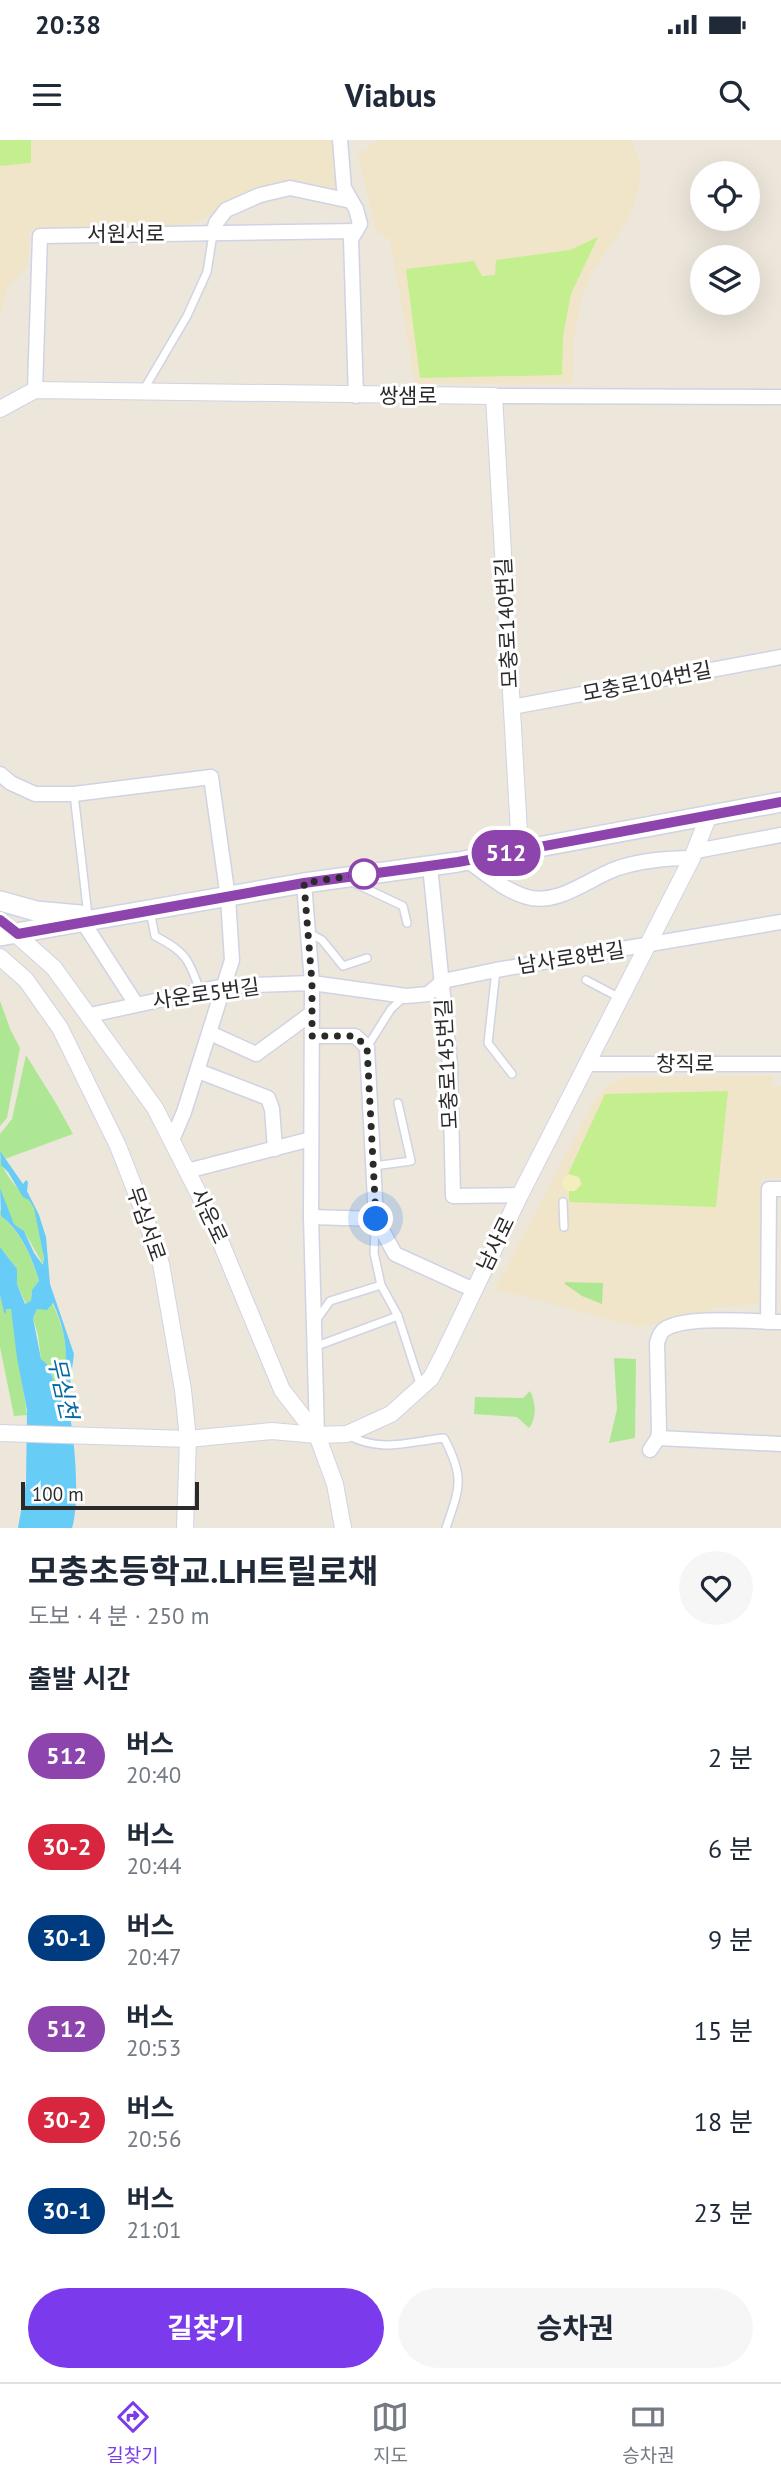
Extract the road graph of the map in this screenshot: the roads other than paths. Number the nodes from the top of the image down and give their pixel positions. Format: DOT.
graph roads {
  1 [pos="340,140"];
  2 [pos="351,201"];
  3 [pos="356,231"];
  4 [pos="213,234"];
  5 [pos="35,390"];
  6 [pos="143,391"];
  7 [pos="356,396"];
  8 [pos="494,397"];
  9 [pos="781,397"];
  10 [pos="0,409"];
  11 [pos="781,657"];
  12 [pos="512,707"];
  13 [pos="0,774"];
  14 [pos="74,794"];
  15 [pos="781,802"];
  16 [pos="709,815"];
  17 [pos="781,835"];
  18 [pos="520,850"];
  19 [pos="694,855"];
  20 [pos="467,860"];
  21 [pos="430,866"];
  22 [pos="342,877"];
  23 [pos="304,883"];
  24 [pos="229,898"];
  25 [pos="0,901"];
  26 [pos="150,911"];
  27 [pos="86,919"];
  28 [pos="0,920"];
  29 [pos="781,922"];
  30 [pos="407,923"];
  31 [pos="308,933"];
  32 [pos="9,935"];
  33 [pos="647,945"];
  34 [pos="0,957"];
  35 [pos="367,958"];
  36 [pos="496,970"];
  37 [pos="586,980"];
  38 [pos="443,981"];
  39 [pos="312,983"];
  40 [pos="224,986"];
  41 [pos="200,991"];
  42 [pos="406,996"];
  43 [pos="621,998"];
  44 [pos="136,1004"];
  45 [pos="312,1013"];
  46 [pos="90,1015"];
  47 [pos="210,1033"];
  48 [pos="312,1036"];
  49 [pos="367,1047"];
  50 [pos="588,1064"];
  51 [pos="781,1065"];
  52 [pos="198,1071"];
  53 [pos="512,1074"];
  54 [pos="398,1103"];
  55 [pos="311,1139"];
  56 [pos="172,1140"];
  57 [pos="275,1149"];
  58 [pos="373,1166"];
  59 [pos="187,1171"];
  60 [pos="781,1189"];
  61 [pos="520,1195"];
  62 [pos="563,1202"];
  63 [pos="311,1217"];
  64 [pos="376,1219"];
  65 [pos="564,1227"];
  66 [pos="381,1285"];
  67 [pos="474,1290"];
  68 [pos="398,1317"];
  69 [pos="774,1322"];
  70 [pos="314,1325"];
  71 [pos="314,1347"];
  72 [pos="421,1387"];
  73 [pos="0,1433"];
  74 [pos="347,1434"];
  75 [pos="317,1435"];
  76 [pos="188,1439"];
  77 [pos="781,1444"];
  78 [pos="185,1528"];
  79 [pos="343,1528"];
  80 [pos="446,1528"];
  1 -- 2 [label="street"];
  2 -- 3 [label="street"];
  2 -- 4 [label="street"];
  3 -- 4 [label="street, 서원서로"];
  3 -- 7 [label="street"];
  4 -- 5 [label="street, 서원서로"];
  4 -- 6 [label="lane"];
  5 -- 6 [label="street, 쌍샘로"];
  5 -- 10 [label="street, 쌍샘로"];
  6 -- 7 [label="street, 쌍샘로"];
  7 -- 8 [label="street, 쌍샘로"];
  8 -- 9 [label="street, 쌍샘로"];
  8 -- 12 [label="street, 모충로140번길"];
  11 -- 12 [label="street, 모충로104번길"];
  12 -- 18 [label="street, 모충로140번길"];
  13 -- 14 [label="street"];
  14 -- 24 [label="street"];
  14 -- 27 [label="lane"];
  15 -- 16 [label="main road"];
  16 -- 18 [label="main road"];
  16 -- 19 [label="street, 남사로"];
  17 -- 19 [label="street"];
  18 -- 20 [label="main road"];
  19 -- 20 [label="street"];
  19 -- 33 [label="street, 남사로"];
  20 -- 21 [label="main road"];
  21 -- 22 [label="main road"];
  21 -- 38 [label="street, 모충로145번길"];
  22 -- 23 [label="main road"];
  22 -- 30 [label="lane"];
  23 -- 24 [label="main road"];
  23 -- 31 [label="street"];
  24 -- 26 [label="main road"];
  24 -- 40 [label="street"];
  25 -- 27 [label="main road"];
  26 -- 27 [label="main road"];
  26 -- 41 [label="lane"];
  27 -- 32 [label="main road"];
  27 -- 44 [label="street"];
  28 -- 32 [label="street"];
  29 -- 33 [label="street, 남사로8번길"];
  31 -- 35 [label="lane"];
  31 -- 39 [label="street"];
  32 -- 46 [label="street, 사운로"];
  33 -- 36 [label="street, 남사로8번길"];
  33 -- 43 [label="street, 남사로"];
  34 -- 76 [label="street, 무심서로"];
  36 -- 38 [label="street, 남사로8번길"];
  36 -- 53 [label="lane, 남사로8번길"];
  37 -- 43 [label="lane"];
  38 -- 42 [label="street, 사운로5번길"];
  38 -- 61 [label="street, 모충로145번길"];
  39 -- 40 [label="street, 사운로5번길"];
  39 -- 42 [label="street, 사운로5번길"];
  39 -- 45 [label="street"];
  40 -- 41 [label="street, 사운로5번길"];
  40 -- 47 [label="street"];
  41 -- 44 [label="street, 사운로5번길"];
  42 -- 49 [label="lane, 사운로5번길"];
  43 -- 50 [label="street, 남사로"];
  44 -- 46 [label="street, 사운로5번길"];
  45 -- 47 [label="street"];
  45 -- 48 [label="street"];
  46 -- 56 [label="street, 사운로"];
  47 -- 52 [label="street"];
  48 -- 49 [label="street"];
  48 -- 55 [label="street"];
  49 -- 58 [label="street"];
  50 -- 51 [label="street, 창직로"];
  50 -- 61 [label="street, 남사로"];
  52 -- 56 [label="street"];
  52 -- 57 [label="street"];
  54 -- 58 [label="lane"];
  55 -- 57 [label="street"];
  55 -- 63 [label="street"];
  56 -- 59 [label="street, 사운로"];
  57 -- 59 [label="street"];
  58 -- 64 [label="street"];
  59 -- 75 [label="street, 사운로"];
  60 -- 69 [label="street"];
  61 -- 67 [label="street, 남사로"];
  62 -- 65 [label="lane"];
  63 -- 64 [label="street"];
  63 -- 70 [label="street"];
  64 -- 66 [label="lane"];
  64 -- 67 [label="street"];
  66 -- 68 [label="lane"];
  66 -- 70 [label="lane"];
  67 -- 72 [label="street, 남사로"];
  68 -- 71 [label="lane"];
  68 -- 72 [label="lane"];
  69 -- 77 [label="street"];
  70 -- 71 [label="street"];
  71 -- 75 [label="street"];
  72 -- 74 [label="street, 남사로"];
  73 -- 76 [label="street, 남사로"];
  74 -- 75 [label="street, 남사로"];
  74 -- 80 [label="lane"];
  75 -- 76 [label="street, 남사로"];
  75 -- 79 [label="street, 사운로"];
  76 -- 78 [label="street, 무심서로"];
}
